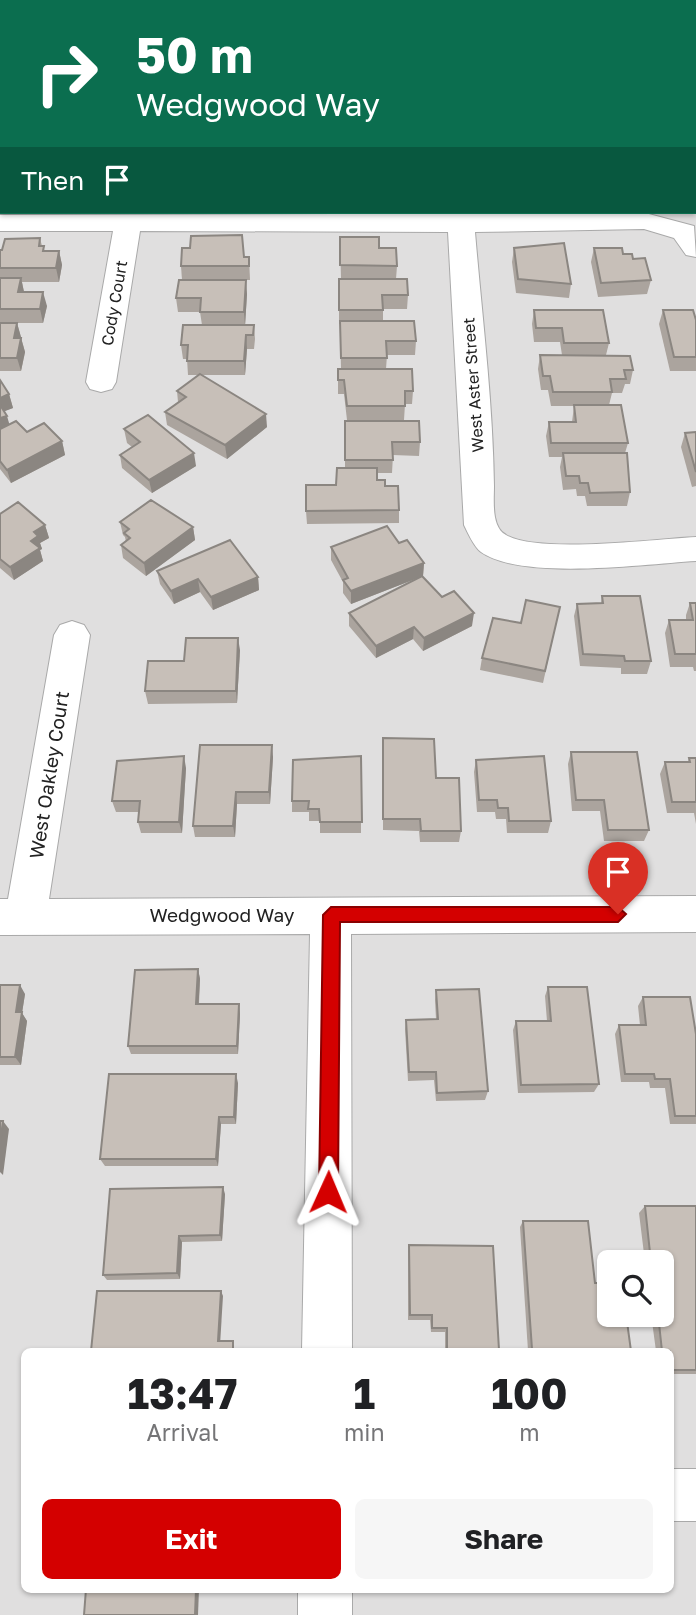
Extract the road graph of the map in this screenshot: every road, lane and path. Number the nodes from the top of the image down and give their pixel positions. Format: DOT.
graph roads {
  1 [pos="0,223"];
  2 [pos="128,223"];
  3 [pos="461,224"];
  4 [pos="696,249"];
  5 [pos="101,382"];
  6 [pos="696,549"];
  7 [pos="72,635"];
  8 [pos="696,914"];
  9 [pos="13,915"];
  10 [pos="331,915"];
  11 [pos="327,1348"];
  12 [pos="674,1495"];
  13 [pos="696,1496"];
  14 [pos="325,1593"];
  15 [pos="325,1615"];
  1 -- 2 [label="street"];
  2 -- 3 [label="street"];
  2 -- 5 [label="street, Cody Court"];
  3 -- 4 [label="street"];
  3 -- 6 [label="street, West Aster Street"];
  7 -- 9 [label="street, West Oakley Court"];
  8 -- 10 [label="street, Wedgwood Way"];
  9 -- 10 [label="street, Wedgwood Way"];
  10 -- 11 [label="street"];
  12 -- 13 [label="street"];
  14 -- 15 [label="street"];
}
